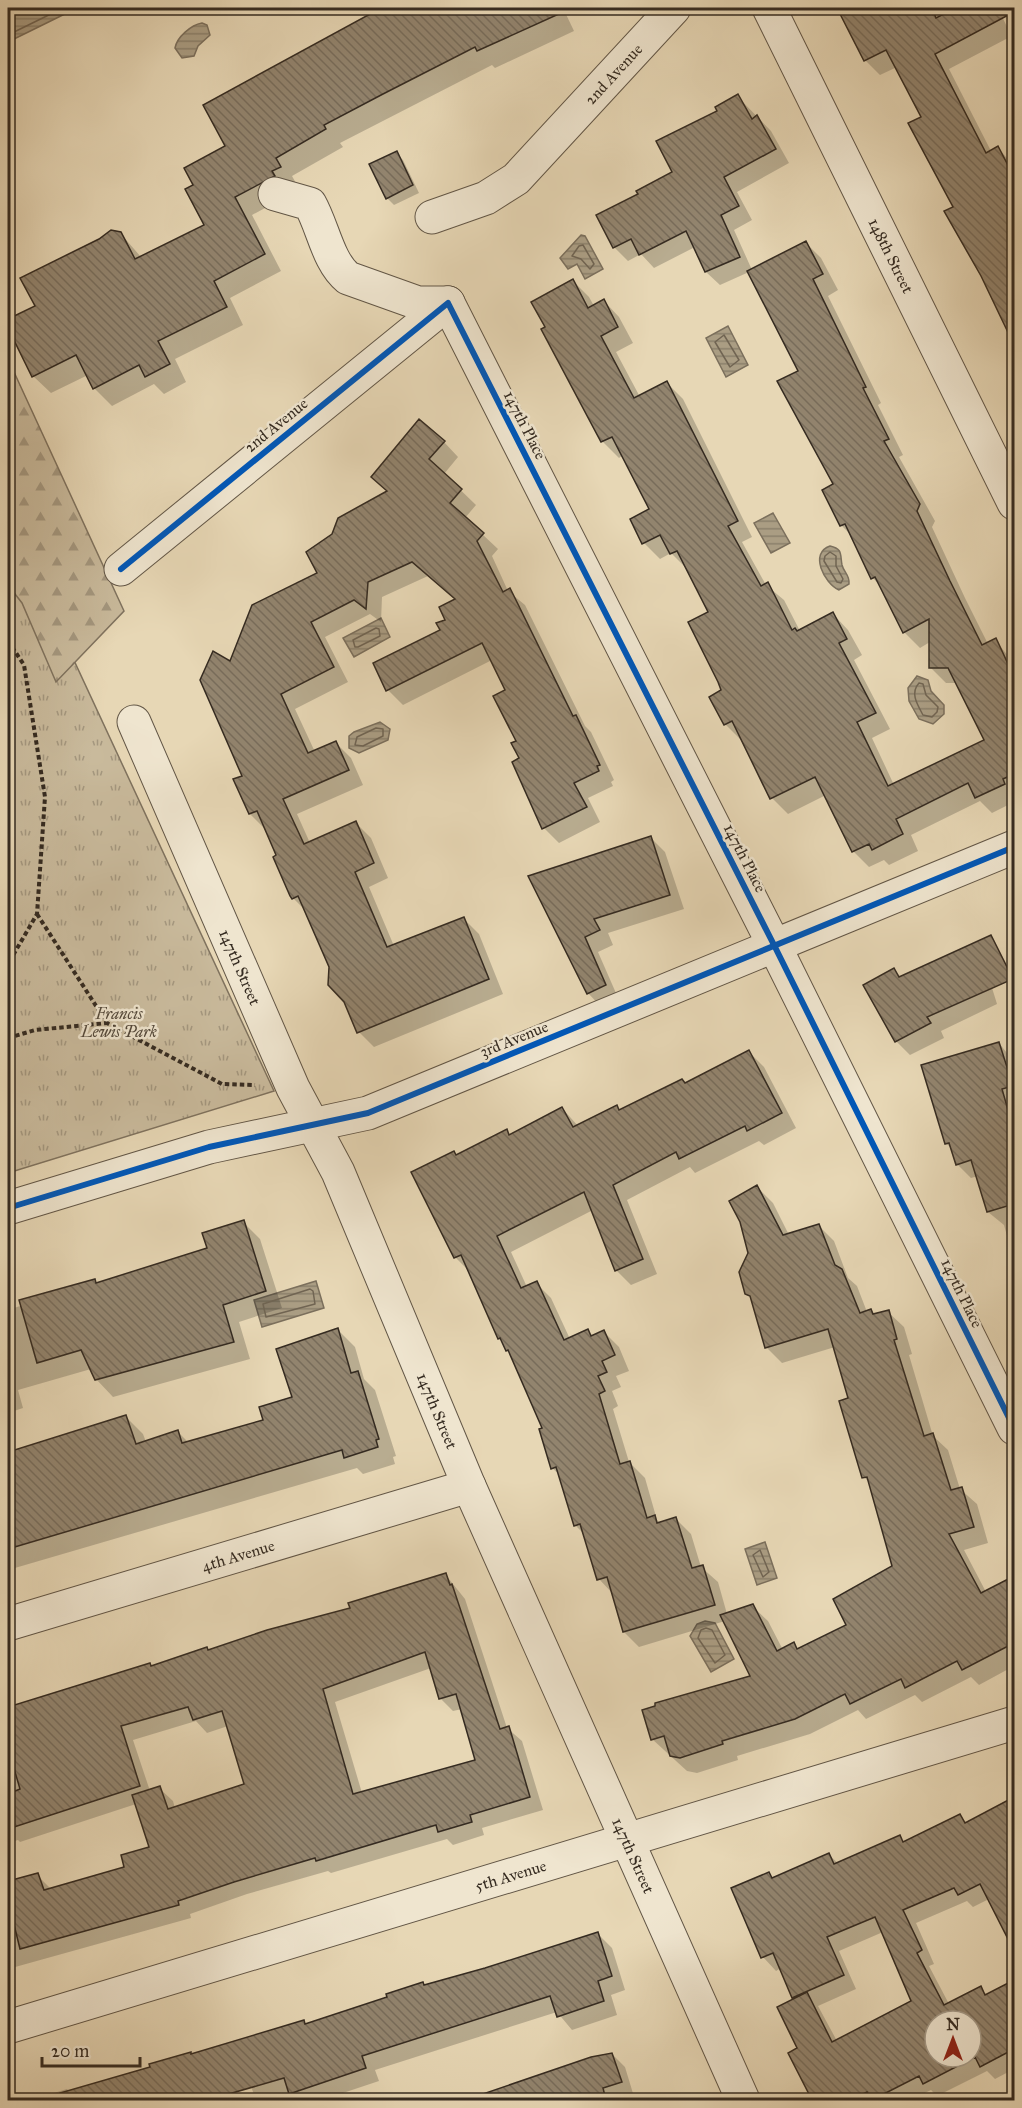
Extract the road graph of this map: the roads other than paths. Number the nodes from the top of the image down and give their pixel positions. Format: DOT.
graph roads {
  1 [pos="674,8"];
  2 [pos="769,8"];
  3 [pos="275,194"];
  4 [pos="432,217"];
  5 [pos="448,303"];
  6 [pos="1014,503"];
  7 [pos="121,569"];
  8 [pos="134,722"];
  9 [pos="1014,847"];
  10 [pos="775,947"];
  11 [pos="313,1124"];
  12 [pos="8,1208"];
  13 [pos="1014,1428"];
  14 [pos="469,1486"];
  15 [pos="8,1624"];
  16 [pos="1014,1723"];
  17 [pos="628,1841"];
  18 [pos="8,2027"];
  19 [pos="742,2100"];
  1 -- 4 [label="street, 2nd Avenue"];
  2 -- 6 [label="street, 148th Street"];
  3 -- 5 [label="street"];
  5 -- 7 [label="street, 2nd Avenue"];
  5 -- 10 [label="street, 147th Place"];
  8 -- 11 [label="street, 147th Street"];
  9 -- 10 [label="street, 3rd Avenue"];
  10 -- 11 [label="street, 3rd Avenue"];
  10 -- 13 [label="street, 147th Place"];
  11 -- 12 [label="street, 3rd Avenue"];
  11 -- 14 [label="street, 147th Street"];
  14 -- 15 [label="street, 4th Avenue"];
  14 -- 17 [label="street, 147th Street"];
  16 -- 17 [label="street, 5th Avenue"];
  17 -- 18 [label="street, 5th Avenue"];
  17 -- 19 [label="street, 147th Street"];
}
